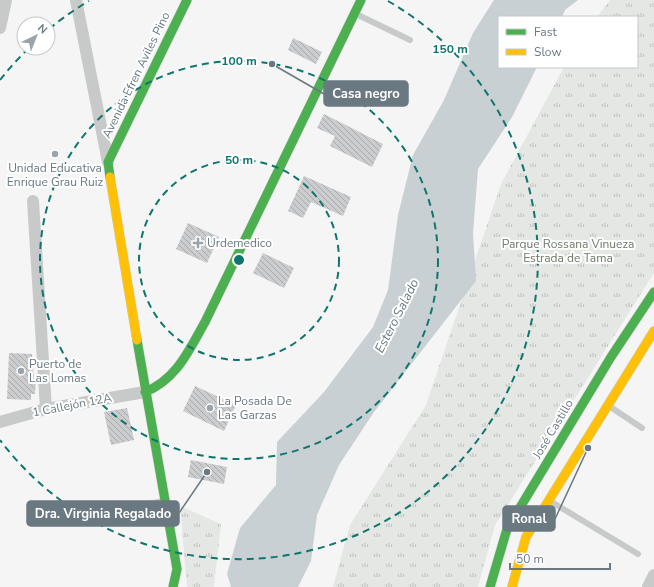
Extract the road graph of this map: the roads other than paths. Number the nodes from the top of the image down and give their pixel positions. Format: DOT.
graph roads {
  1 [pos="6,0"];
  2 [pos="76,0"];
  3 [pos="187,0"];
  4 [pos="361,0"];
  5 [pos="354,14"];
  6 [pos="0,28"];
  7 [pos="410,40"];
  8 [pos="108,162"];
  9 [pos="33,201"];
  10 [pos="654,292"];
  11 [pos="654,331"];
  12 [pos="620,363"];
  13 [pos="146,392"];
  14 [pos="608,406"];
  15 [pos="46,409"];
  16 [pos="0,422"];
  17 [pos="642,428"];
  18 [pos="549,500"];
  19 [pos="164,501"];
  20 [pos="61,508"];
  21 [pos="638,554"];
  22 [pos="654,575"];
  23 [pos="173,587"];
  24 [pos="490,587"];
  25 [pos="512,587"];
  26 [pos="648,587"];
  1 -- 6 [label="street"];
  2 -- 8 [label="street"];
  3 -- 8 [label="street, Avenida Efren Aviles Pino"];
  4 -- 5 [label="street"];
  5 -- 7 [label="lane"];
  5 -- 13 [label="street"];
  8 -- 13 [label="street"];
  9 -- 15 [label="street"];
  10 -- 12 [label="street, José Castillo"];
  11 -- 12 [label="street, José Castillo"];
  12 -- 14 [label="street, José Castillo"];
  12 -- 24 [label="street, José Castillo"];
  13 -- 15 [label="street, 1 Callejón 12A"];
  13 -- 19 [label="street"];
  14 -- 17 [label="lane"];
  14 -- 18 [label="street, José Castillo"];
  15 -- 16 [label="street, 1 Callejón 12A"];
  18 -- 21 [label="lane"];
  18 -- 25 [label="street, José Castillo"];
  19 -- 20 [label="lane"];
  19 -- 23 [label="street"];
  22 -- 26 [label="street"];
}
